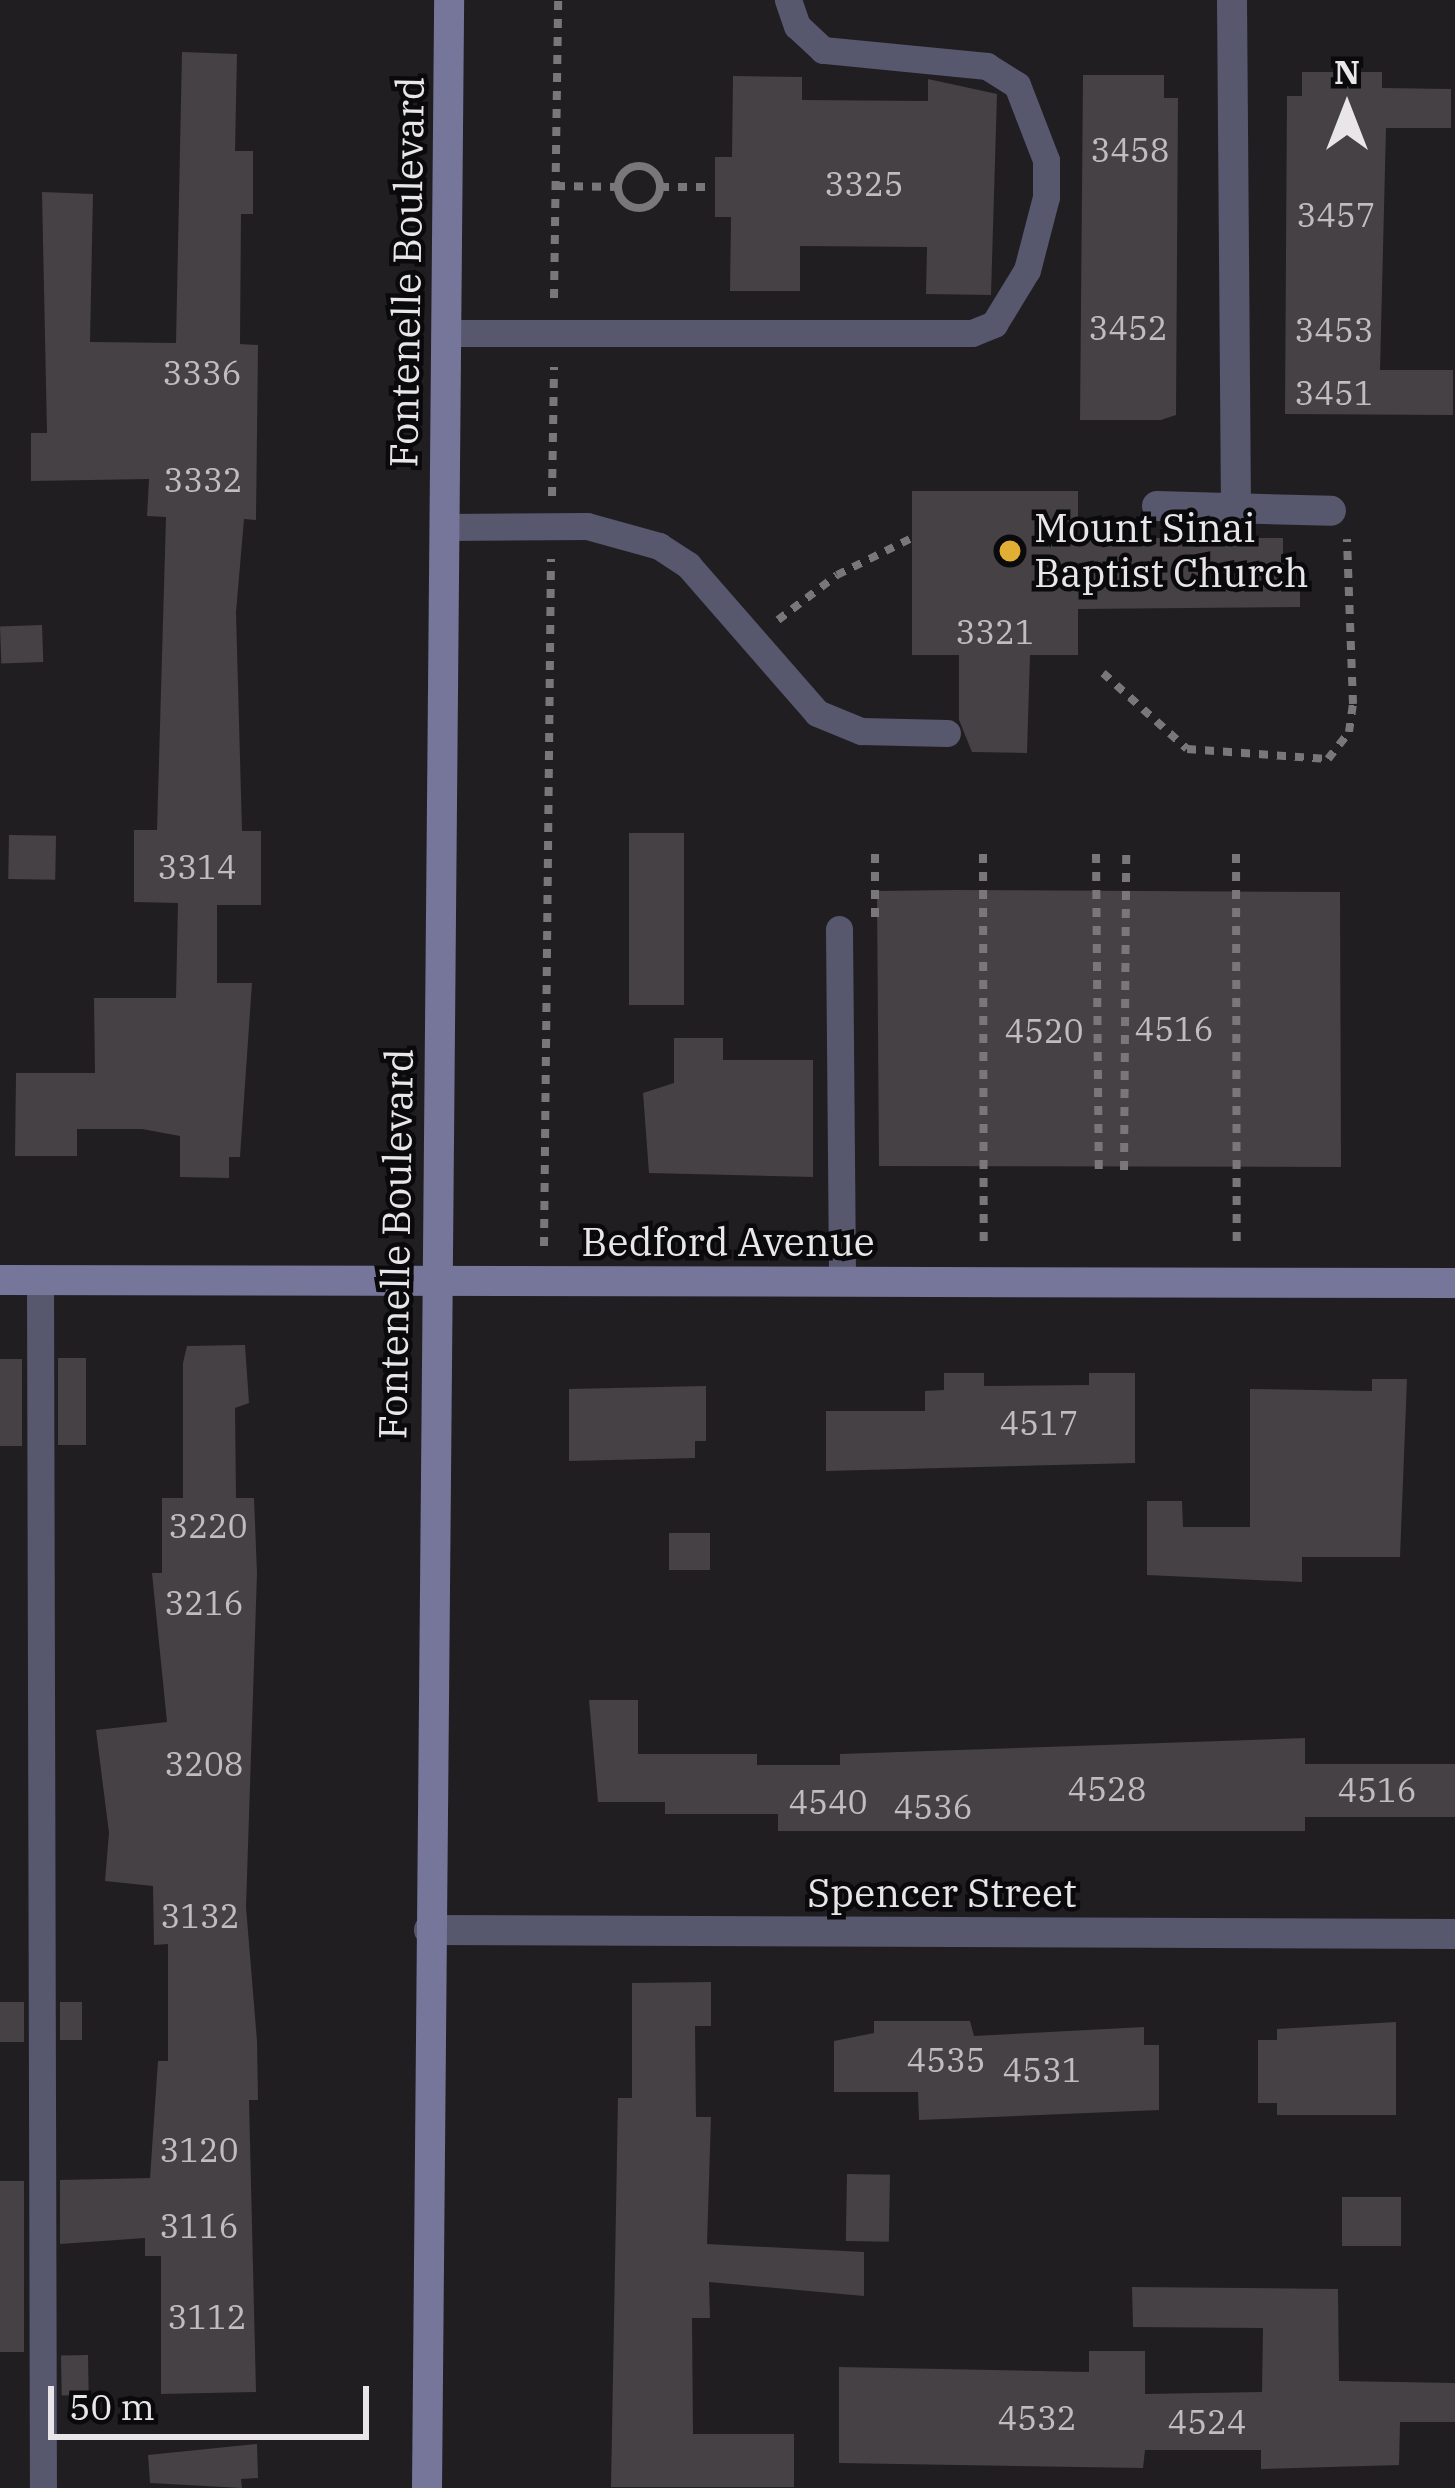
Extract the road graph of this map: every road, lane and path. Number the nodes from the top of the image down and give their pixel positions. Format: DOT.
graph roads {
  1 [pos="449,0"];
  2 [pos="558,0"];
  3 [pos="788,0"];
  4 [pos="1232,0"];
  5 [pos="556,186"];
  6 [pos="618,187"];
  7 [pos="660,188"];
  8 [pos="711,188"];
  9 [pos="446,333"];
  10 [pos="554,333"];
  11 [pos="1236,505"];
  12 [pos="1156,506"];
  13 [pos="1331,511"];
  14 [pos="552,526"];
  15 [pos="443,527"];
  16 [pos="912,538"];
  17 [pos="754,641"];
  18 [pos="1103,673"];
  19 [pos="947,733"];
  20 [pos="982,854"];
  21 [pos="1096,854"];
  22 [pos="1126,854"];
  23 [pos="1235,854"];
  24 [pos="839,929"];
  25 [pos="1099,1170"];
  26 [pos="1124,1170"];
  27 [pos="0,1280"];
  28 [pos="40,1280"];
  29 [pos="434,1280"];
  30 [pos="543,1280"];
  31 [pos="842,1281"];
  32 [pos="984,1282"];
  33 [pos="1238,1282"];
  34 [pos="1455,1283"];
  35 [pos="429,1930"];
  36 [pos="1455,1934"];
  37 [pos="43,2488"];
  38 [pos="427,2488"];
  1 -- 9 [label="main road, Fontenelle Boulevard"];
  2 -- 5 [label="path"];
  3 -- 10 [label="lane"];
  4 -- 11 [label="street"];
  5 -- 6 [label="path"];
  5 -- 10 [label="path"];
  6 -- 7 [label="path"];
  6 -- 7 [label="path"];
  7 -- 8 [label="path"];
  9 -- 10 [label="lane"];
  9 -- 15 [label="main road, Fontenelle Boulevard"];
  10 -- 14 [label="path"];
  11 -- 12 [label="street"];
  11 -- 13 [label="street"];
  13 -- 18 [label="path"];
  14 -- 15 [label="lane"];
  14 -- 17 [label="lane"];
  14 -- 30 [label="path"];
  15 -- 29 [label="main road, Fontenelle Boulevard"];
  16 -- 17 [label="path"];
  17 -- 19 [label="lane"];
  20 -- 32 [label="path"];
  21 -- 25 [label="path"];
  22 -- 26 [label="path"];
  23 -- 33 [label="path"];
  24 -- 31 [label="lane"];
  27 -- 28 [label="main road, Bedford Avenue"];
  28 -- 29 [label="main road, Bedford Avenue"];
  28 -- 37 [label="lane"];
  29 -- 30 [label="main road, Bedford Avenue"];
  29 -- 35 [label="main road, Fontenelle Boulevard"];
  30 -- 31 [label="main road, Bedford Avenue"];
  31 -- 32 [label="main road, Bedford Avenue"];
  32 -- 33 [label="main road, Bedford Avenue"];
  33 -- 34 [label="main road, Bedford Avenue"];
  35 -- 36 [label="street, Spencer Street"];
  35 -- 38 [label="main road, Fontenelle Boulevard"];
}
